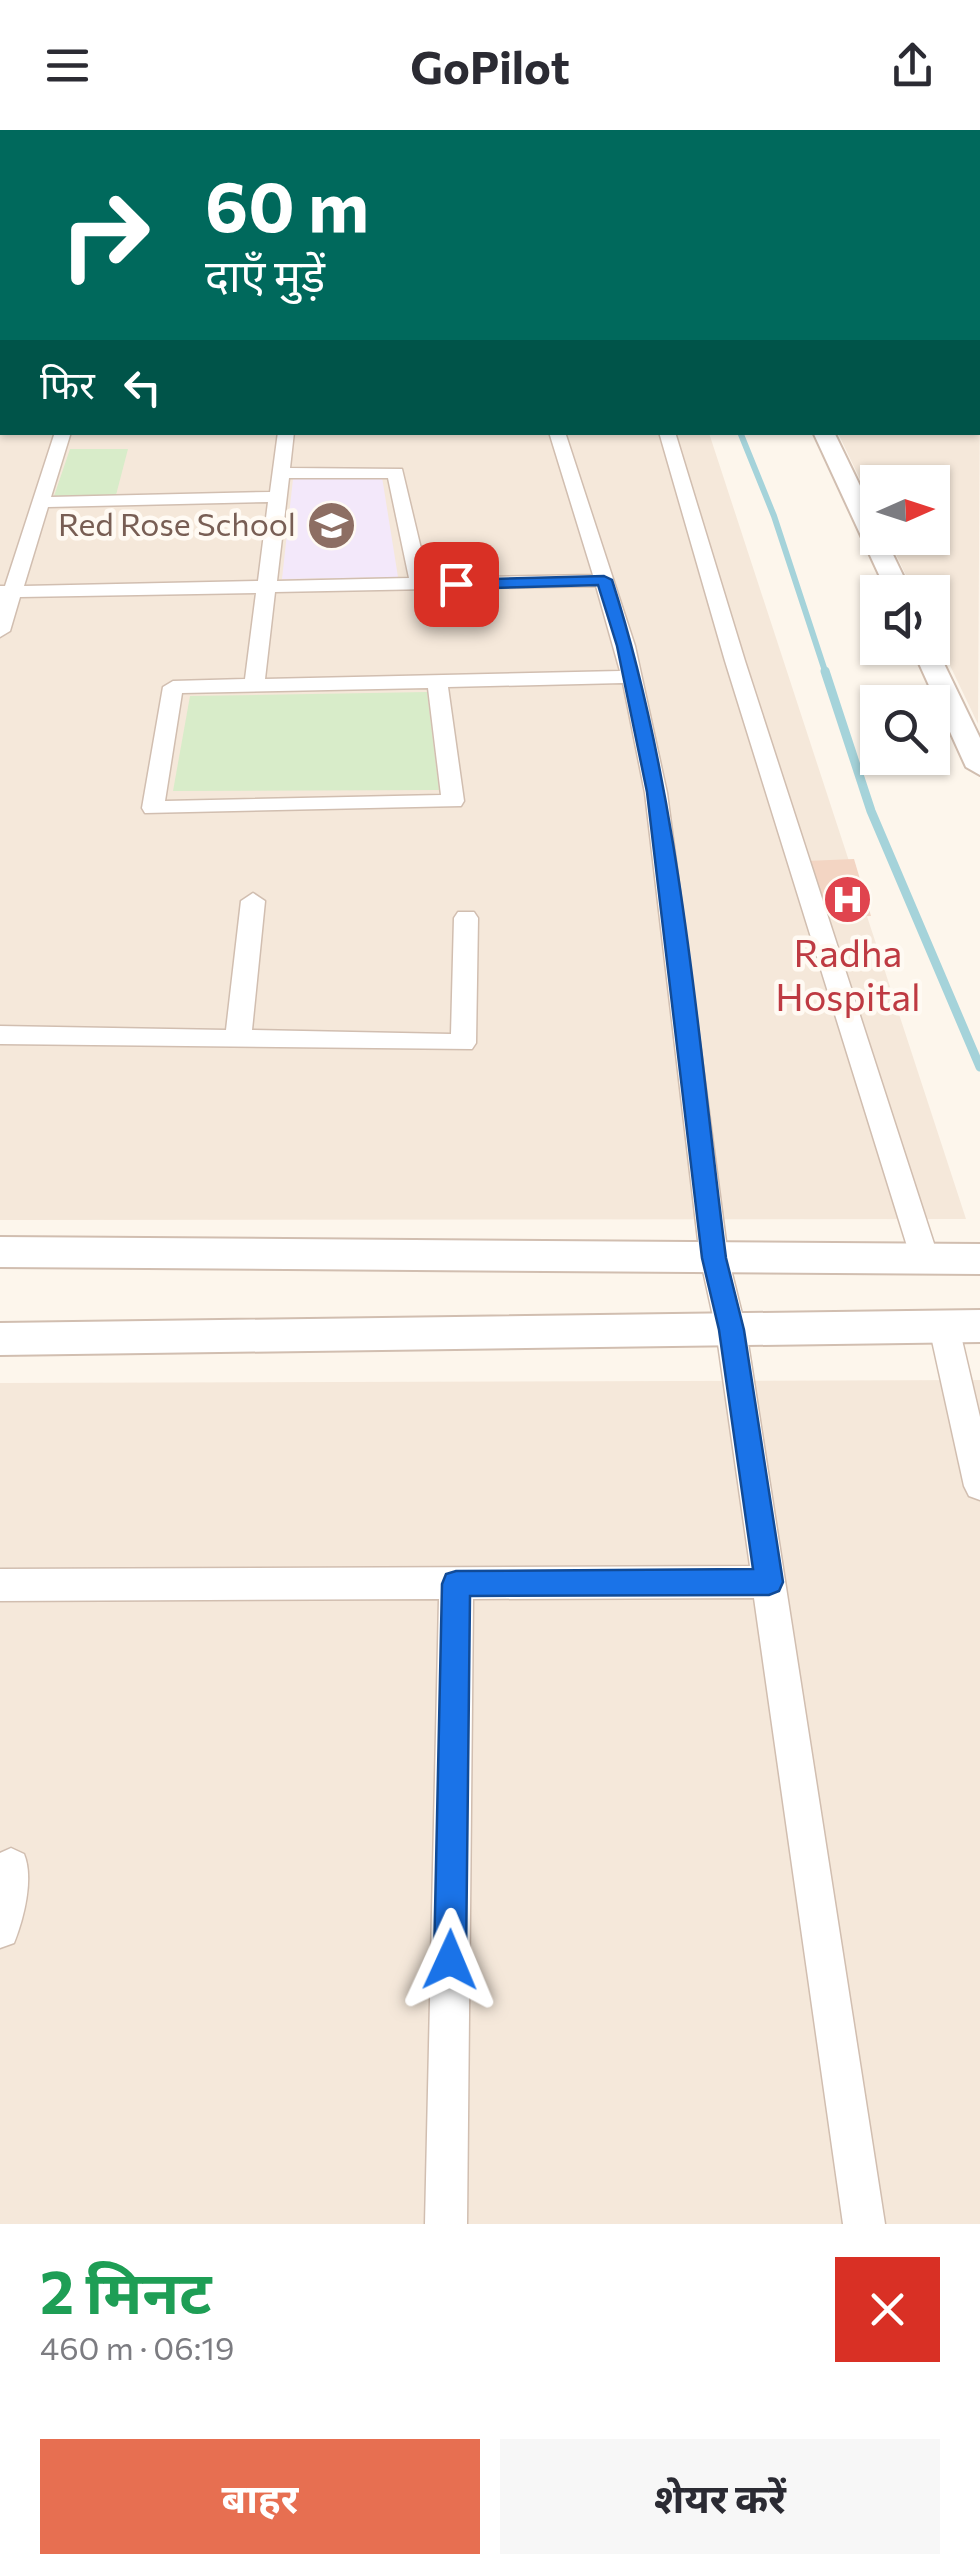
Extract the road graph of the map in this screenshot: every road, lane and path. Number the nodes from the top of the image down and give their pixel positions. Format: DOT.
graph roads {
  1 [pos="63,435"];
  2 [pos="286,435"];
  3 [pos="558,435"];
  4 [pos="669,435"];
  5 [pos="823,435"];
  6 [pos="280,473"];
  7 [pos="278,497"];
  8 [pos="41,502"];
  9 [pos="891,575"];
  10 [pos="604,580"];
  11 [pos="420,585"];
  12 [pos="266,587"];
  13 [pos="6,592"];
  14 [pos="0,631"];
  15 [pos="933,665"];
  16 [pos="632,677"];
  17 [pos="437,682"];
  18 [pos="254,685"];
  19 [pos="980,767"];
  20 [pos="253,901"];
  21 [pos="466,918"];
  22 [pos="0,1035"];
  23 [pos="238,1039"];
  24 [pos="0,1252"];
  25 [pos="714,1258"];
  26 [pos="925,1259"];
  27 [pos="980,1260"];
  28 [pos="962,1327"];
  29 [pos="731,1330"];
  30 [pos="0,1339"];
  31 [pos="980,1486"];
  32 [pos="769,1582"];
  33 [pos="456,1584"];
  34 [pos="0,1585"];
  35 [pos="11,1868"];
  36 [pos="0,1930"];
  37 [pos="446,2224"];
  38 [pos="864,2224"];
  1 -- 8 [label="street"];
  2 -- 6 [label="street"];
  3 -- 10 [label="street"];
  4 -- 26 [label="street"];
  5 -- 9 [label="street"];
  6 -- 7 [label="street"];
  6 -- 11 [label="street"];
  7 -- 8 [label="street"];
  7 -- 12 [label="street"];
  8 -- 13 [label="street"];
  10 -- 11 [label="street"];
  10 -- 16 [label="street"];
  11 -- 12 [label="street"];
  12 -- 13 [label="street"];
  12 -- 18 [label="street"];
  13 -- 14 [label="street"];
  15 -- 19 [label="street"];
  16 -- 17 [label="street"];
  16 -- 25 [label="street"];
  17 -- 18 [label="street"];
  17 -- 18 [label="street"];
  20 -- 23 [label="street"];
  21 -- 23 [label="street"];
  22 -- 23 [label="street"];
  24 -- 25 [label="street"];
  25 -- 26 [label="street"];
  25 -- 29 [label="street"];
  26 -- 27 [label="street"];
  28 -- 29 [label="street"];
  28 -- 31 [label="street"];
  29 -- 30 [label="street"];
  29 -- 32 [label="street"];
  32 -- 33 [label="street"];
  32 -- 38 [label="street"];
  33 -- 34 [label="street"];
  33 -- 37 [label="street"];
  35 -- 36 [label="street"];
}
